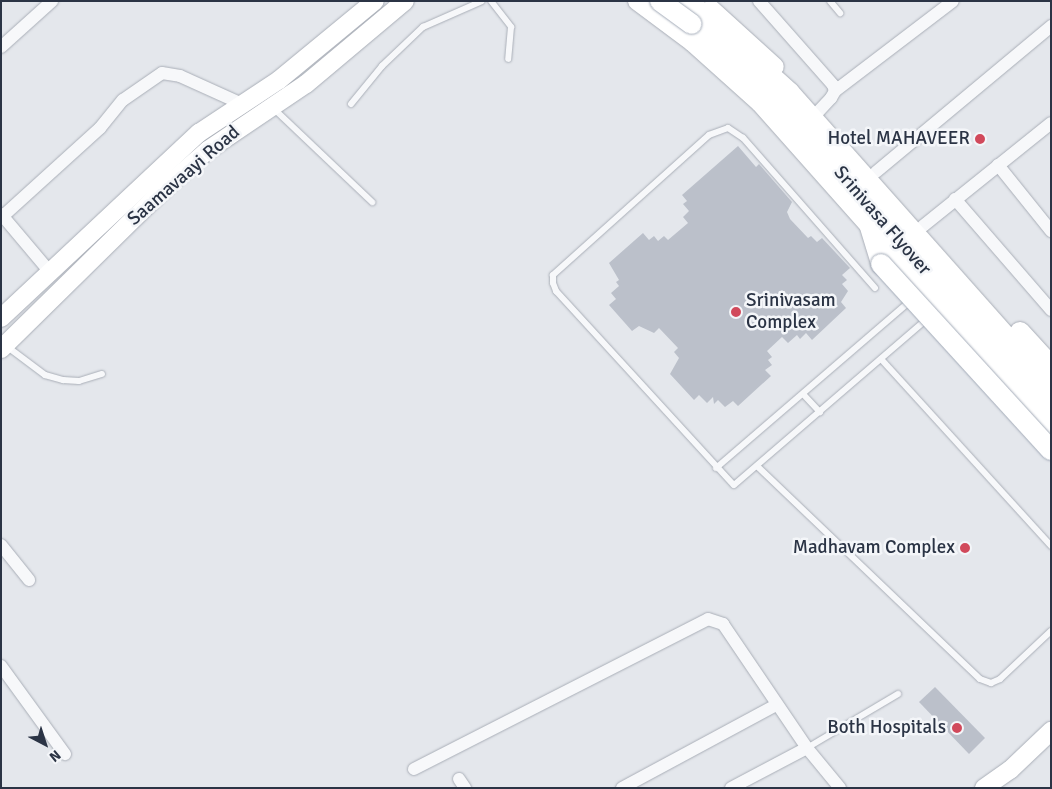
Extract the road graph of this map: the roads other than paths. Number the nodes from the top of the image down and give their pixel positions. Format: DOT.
graph roads {
  1 [pos="52,1"];
  2 [pos="375,1"];
  3 [pos="405,1"];
  4 [pos="482,1"];
  5 [pos="491,1"];
  6 [pos="637,1"];
  7 [pos="680,1"];
  8 [pos="688,1"];
  9 [pos="700,1"];
  10 [pos="758,1"];
  11 [pos="830,1"];
  12 [pos="953,1"];
  13 [pos="660,9"];
  14 [pos="840,13"];
  15 [pos="1051,26"];
  16 [pos="1,48"];
  17 [pos="508,59"];
  18 [pos="834,91"];
  19 [pos="242,104"];
  20 [pos="351,104"];
  21 [pos="271,106"];
  22 [pos="827,119"];
  23 [pos="1051,124"];
  24 [pos="998,165"];
  25 [pos="876,172"];
  26 [pos="954,199"];
  27 [pos="372,202"];
  28 [pos="2,215"];
  29 [pos="924,226"];
  30 [pos="870,227"];
  31 [pos="1051,231"];
  32 [pos="50,272"];
  33 [pos="874,288"];
  34 [pos="925,289"];
  35 [pos="941,308"];
  36 [pos="1051,310"];
  37 [pos="1,318"];
  38 [pos="3,347"];
  39 [pos="881,359"];
  40 [pos="1051,366"];
  41 [pos="102,374"];
  42 [pos="1051,379"];
  43 [pos="1051,387"];
  44 [pos="803,394"];
  45 [pos="820,412"];
  46 [pos="1051,412"];
  47 [pos="1051,432"];
  48 [pos="1051,450"];
  49 [pos="757,466"];
  50 [pos="716,468"];
  51 [pos="1,545"];
  52 [pos="1051,546"];
  53 [pos="29,580"];
  54 [pos="1051,631"];
  55 [pos="1,666"];
  56 [pos="898,694"];
  57 [pos="776,705"];
  58 [pos="1049,743"];
  59 [pos="806,748"];
  60 [pos="65,754"];
  61 [pos="414,769"];
  62 [pos="622,788"];
  63 [pos="732,788"];
  64 [pos="840,788"];
  65 [pos="984,788"];
  66 [pos="1003,788"];
  1 -- 16 [label="street"];
  2 -- 19 [label="street, Saamavaayi Road"];
  3 -- 21 [label="street, Saamavaayi Road"];
  4 -- 20 [label="lane"];
  5 -- 17 [label="lane"];
  6 -- 13 [label="street"];
  7 -- 13 [label="street"];
  8 -- 43 [label="main road, Srinivasa Flyover"];
  9 -- 22 [label="street"];
  10 -- 18 [label="street"];
  11 -- 14 [label="lane"];
  12 -- 18 [label="street"];
  13 -- 30 [label="street"];
  13 -- 46 [label="main road, Srinivasa Flyover, bridge"];
  15 -- 25 [label="street"];
  18 -- 22 [label="street"];
  19 -- 28 [label="street"];
  19 -- 32 [label="street, Saamavaayi Road"];
  21 -- 27 [label="lane"];
  21 -- 38 [label="street, Saamavaayi Road"];
  22 -- 25 [label="main road"];
  22 -- 42 [label="street"];
  23 -- 24 [label="street"];
  24 -- 26 [label="street"];
  24 -- 31 [label="street"];
  25 -- 29 [label="main road"];
  26 -- 29 [label="street"];
  26 -- 36 [label="street"];
  28 -- 32 [label="street"];
  29 -- 40 [label="main road"];
  30 -- 34 [label="street"];
  30 -- 48 [label="main road, bridge"];
  32 -- 37 [label="street, Saamavaayi Road"];
  33 -- 50 [label="lane"];
  34 -- 35 [label="street"];
  34 -- 44 [label="lane"];
  35 -- 39 [label="lane"];
  35 -- 47 [label="street"];
  38 -- 41 [label="lane"];
  39 -- 45 [label="lane"];
  39 -- 52 [label="lane"];
  44 -- 45 [label="lane"];
  44 -- 50 [label="lane"];
  45 -- 49 [label="lane"];
  49 -- 50 [label="lane"];
  49 -- 54 [label="lane"];
  51 -- 53 [label="street"];
  55 -- 60 [label="street"];
  56 -- 59 [label="lane"];
  57 -- 59 [label="street"];
  57 -- 61 [label="street"];
  57 -- 62 [label="street"];
  58 -- 65 [label="street"];
  58 -- 66 [label="street"];
  59 -- 63 [label="street"];
  59 -- 64 [label="street"];
}
